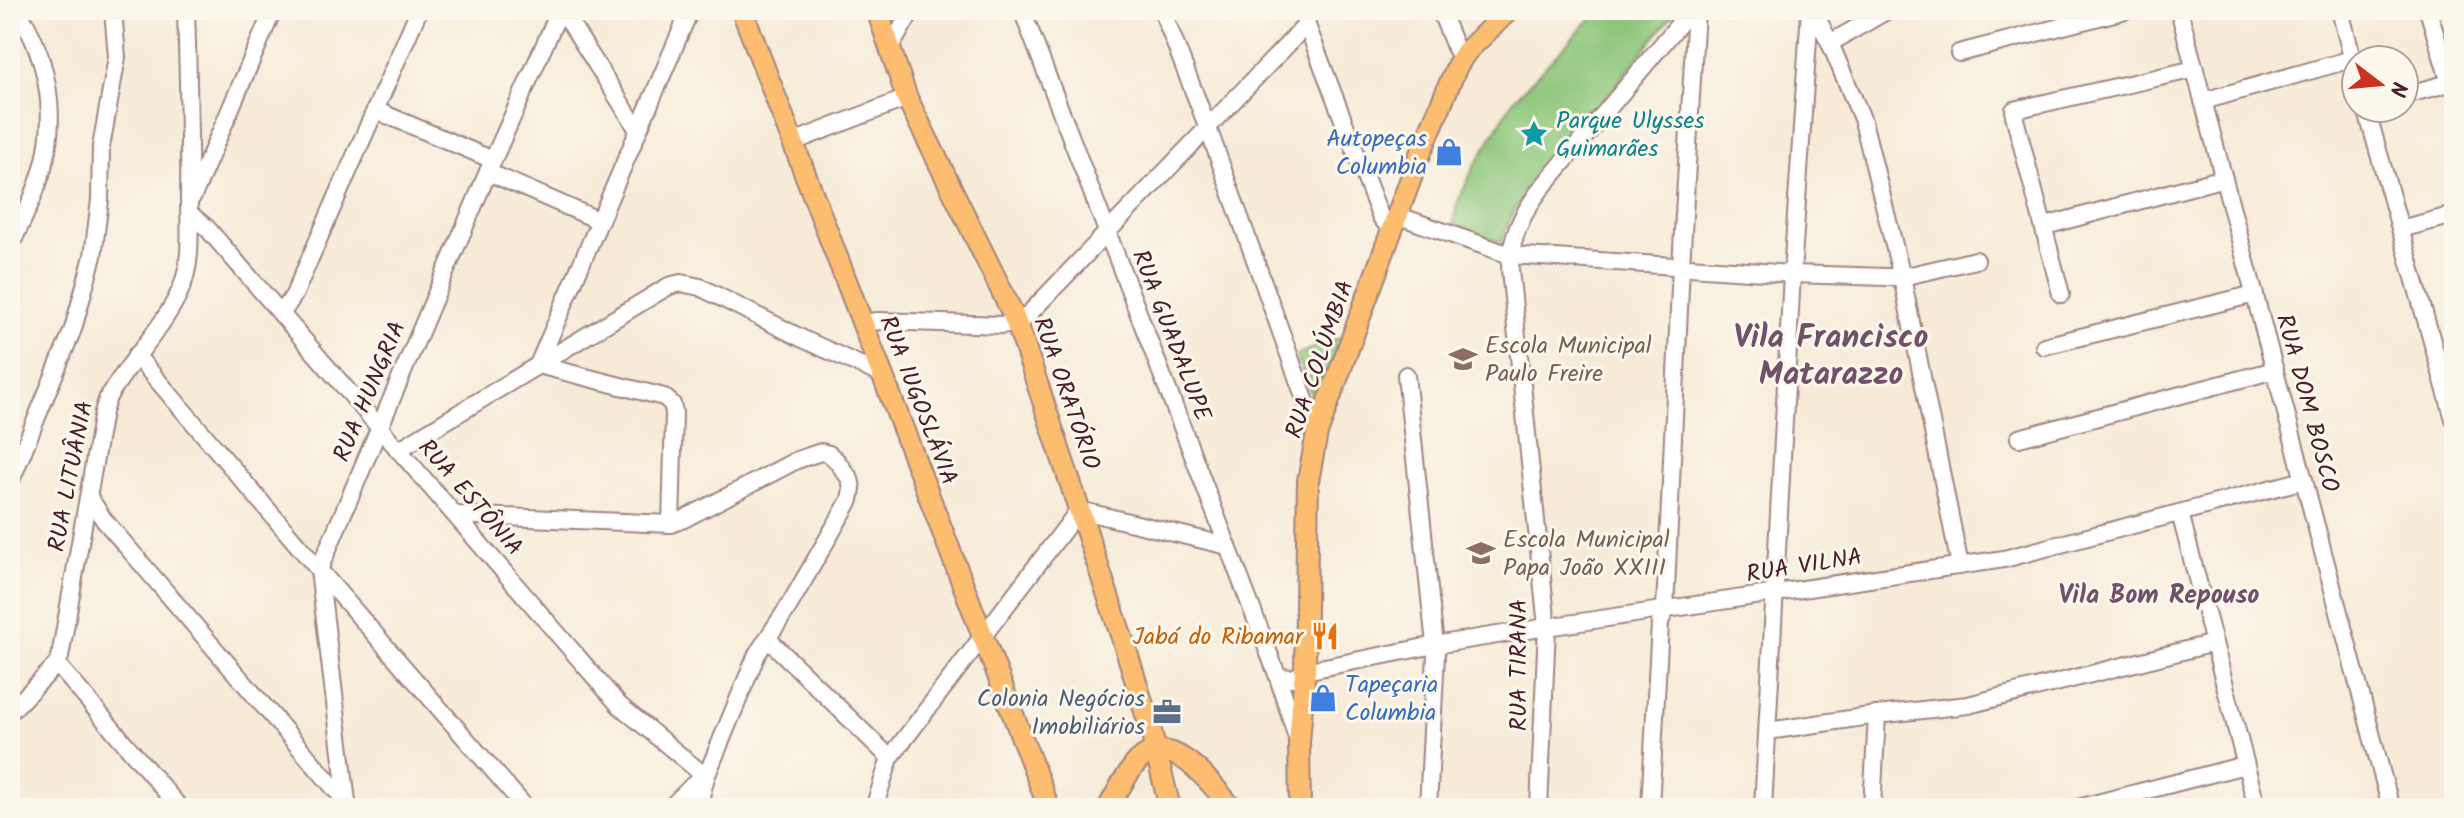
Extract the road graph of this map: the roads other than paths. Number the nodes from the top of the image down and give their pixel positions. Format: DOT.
graph roads {
  1 [pos="17,10"];
  2 [pos="113,10"];
  3 [pos="186,10"];
  4 [pos="273,10"];
  5 [pos="419,10"];
  6 [pos="561,10"];
  7 [pos="690,10"];
  8 [pos="742,10"];
  9 [pos="877,10"];
  10 [pos="1022,10"];
  11 [pos="1162,10"];
  12 [pos="1440,10"];
  13 [pos="1509,10"];
  14 [pos="1693,10"];
  15 [pos="1811,10"];
  16 [pos="1888,10"];
  17 [pos="2126,10"];
  18 [pos="2179,10"];
  19 [pos="2340,10"];
  20 [pos="2428,10"];
  21 [pos="912,12"];
  22 [pos="1304,17"];
  23 [pos="1830,43"];
  24 [pos="2348,44"];
  25 [pos="890,48"];
  26 [pos="1959,53"];
  27 [pos="1462,58"];
  28 [pos="2195,69"];
  29 [pos="2340,69"];
  30 [pos="2452,83"];
  31 [pos="2420,91"];
  32 [pos="907,98"];
  33 [pos="2203,101"];
  34 [pos="375,110"];
  35 [pos="2370,124"];
  36 [pos="1208,128"];
  37 [pos="638,130"];
  38 [pos="793,142"];
  39 [pos="491,166"];
  40 [pos="2224,178"];
  41 [pos="190,209"];
  42 [pos="2454,215"];
  43 [pos="600,221"];
  44 [pos="1395,223"];
  45 [pos="2045,226"];
  46 [pos="2400,229"];
  47 [pos="1107,233"];
  48 [pos="10,247"];
  49 [pos="1510,255"];
  50 [pos="1976,260"];
  51 [pos="1681,266"];
  52 [pos="1792,274"];
  53 [pos="1902,277"];
  54 [pos="2061,294"];
  55 [pos="2255,294"];
  56 [pos="282,313"];
  57 [pos="1016,322"];
  58 [pos="862,323"];
  59 [pos="2044,346"];
  60 [pos="2454,349"];
  61 [pos="2436,354"];
  62 [pos="136,355"];
  63 [pos="538,365"];
  64 [pos="2275,370"];
  65 [pos="882,375"];
  66 [pos="1406,375"];
  67 [pos="2454,419"];
  68 [pos="379,427"];
  69 [pos="1317,433"];
  70 [pos="2019,438"];
  71 [pos="398,450"];
  72 [pos="2304,480"];
  73 [pos="10,483"];
  74 [pos="89,497"];
  75 [pos="1079,510"];
  76 [pos="2180,513"];
  77 [pos="455,515"];
  78 [pos="671,524"];
  79 [pos="1228,546"];
  80 [pos="1960,566"];
  81 [pos="319,570"];
  82 [pos="1775,593"];
  83 [pos="1665,610"];
  84 [pos="1547,627"];
  85 [pos="983,637"];
  86 [pos="768,639"];
  87 [pos="2214,643"];
  88 [pos="1435,645"];
  89 [pos="57,664"];
  90 [pos="1305,671"];
  91 [pos="1278,677"];
  92 [pos="10,712"];
  93 [pos="1877,715"];
  94 [pos="1768,731"];
  95 [pos="1299,742"];
  96 [pos="1157,752"];
  97 [pos="890,758"];
  98 [pos="2245,765"];
  99 [pos="1162,773"];
  100 [pos="704,776"];
  101 [pos="1214,789"];
  102 [pos="1112,802"];
  103 [pos="347,806"];
  104 [pos="180,808"];
  105 [pos="526,808"];
  106 [pos="670,808"];
  107 [pos="698,808"];
  108 [pos="874,808"];
  109 [pos="1049,808"];
  110 [pos="1170,808"];
  111 [pos="1232,808"];
  112 [pos="1300,808"];
  113 [pos="1428,808"];
  114 [pos="1539,808"];
  115 [pos="1650,808"];
  116 [pos="1763,808"];
  117 [pos="1872,808"];
  118 [pos="2078,808"];
  119 [pos="2257,808"];
  120 [pos="2391,808"];
  1 -- 48 [label="street"];
  2 -- 73 [label="street"];
  3 -- 41 [label="street, RUA LITUÂNIA"];
  4 -- 41 [label="street"];
  5 -- 34 [label="street"];
  6 -- 37 [label="street"];
  6 -- 39 [label="street, RUA HUNGRIA"];
  7 -- 37 [label="street"];
  8 -- 38 [label="main road, RUA IUGOSLÁVIA"];
  9 -- 25 [label="main road, RUA ORATÓRIO"];
  10 -- 47 [label="street, RUA GUADALUPE"];
  11 -- 36 [label="street"];
  12 -- 27 [label="street"];
  13 -- 27 [label="main road, RUA COLÚMBIA"];
  14 -- 49 [label="street, RUA TIRANA"];
  14 -- 51 [label="street"];
  15 -- 23 [label="street"];
  15 -- 52 [label="street"];
  16 -- 23 [label="street"];
  17 -- 26 [label="street"];
  18 -- 28 [label="street, RUA DOM BOSCO"];
  19 -- 24 [label="street"];
  20 -- 30 [label="street"];
  21 -- 25 [label="street"];
  22 -- 36 [label="street"];
  22 -- 44 [label="street"];
  23 -- 53 [label="street"];
  25 -- 32 [label="main road, RUA ORATÓRIO"];
  27 -- 44 [label="main road, RUA COLÚMBIA"];
  28 -- 33 [label="street, RUA DOM BOSCO"];
  28 -- 45 [label="street"];
  29 -- 33 [label="street"];
  30 -- 31 [label="street"];
  32 -- 38 [label="street"];
  32 -- 57 [label="main road, RUA ORATÓRIO"];
  33 -- 40 [label="street, RUA DOM BOSCO"];
  34 -- 39 [label="street"];
  34 -- 56 [label="street"];
  35 -- 46 [label="street"];
  36 -- 47 [label="street"];
  36 -- 69 [label="street"];
  37 -- 43 [label="street"];
  38 -- 58 [label="main road, RUA IUGOSLÁVIA"];
  39 -- 43 [label="street"];
  39 -- 68 [label="street, RUA HUNGRIA"];
  40 -- 45 [label="street"];
  40 -- 55 [label="street, RUA DOM BOSCO"];
  41 -- 56 [label="street, RUA ESTÔNIA"];
  41 -- 62 [label="street, RUA LITUÂNIA"];
  42 -- 46 [label="street"];
  43 -- 63 [label="street"];
  44 -- 49 [label="street"];
  44 -- 69 [label="main road, RUA COLÚMBIA"];
  45 -- 54 [label="street"];
  46 -- 61 [label="street"];
  47 -- 57 [label="street"];
  47 -- 79 [label="street, RUA GUADALUPE"];
  49 -- 51 [label="street"];
  49 -- 84 [label="street, RUA TIRANA"];
  50 -- 53 [label="street"];
  51 -- 52 [label="street"];
  51 -- 83 [label="street"];
  52 -- 53 [label="street"];
  52 -- 82 [label="street"];
  53 -- 80 [label="street"];
  55 -- 59 [label="street"];
  55 -- 64 [label="street, RUA DOM BOSCO"];
  56 -- 68 [label="street, RUA ESTÔNIA"];
  57 -- 58 [label="street"];
  57 -- 75 [label="main road, RUA ORATÓRIO"];
  58 -- 65 [label="main road, RUA IUGOSLÁVIA"];
  60 -- 61 [label="street"];
  61 -- 67 [label="street"];
  62 -- 74 [label="street, RUA LITUÂNIA"];
  62 -- 81 [label="street"];
  63 -- 65 [label="street"];
  63 -- 71 [label="street"];
  63 -- 78 [label="street"];
  64 -- 70 [label="street"];
  64 -- 72 [label="street, RUA DOM BOSCO"];
  65 -- 85 [label="main road, RUA IUGOSLÁVIA"];
  66 -- 88 [label="street"];
  68 -- 71 [label="street, RUA ESTÔNIA"];
  68 -- 81 [label="street, RUA HUNGRIA"];
  69 -- 90 [label="main road, RUA COLÚMBIA"];
  71 -- 77 [label="street, RUA ESTÔNIA"];
  72 -- 76 [label="street, RUA VILNA"];
  72 -- 120 [label="street, RUA DOM BOSCO"];
  74 -- 89 [label="street, RUA LITUÂNIA"];
  74 -- 103 [label="street"];
  75 -- 79 [label="street"];
  75 -- 85 [label="street"];
  75 -- 96 [label="main road, RUA ORATÓRIO"];
  76 -- 80 [label="street, RUA VILNA"];
  76 -- 87 [label="street"];
  77 -- 78 [label="street"];
  77 -- 100 [label="street, RUA ESTÔNIA"];
  78 -- 86 [label="street"];
  79 -- 91 [label="street, RUA GUADALUPE"];
  80 -- 82 [label="street, RUA VILNA"];
  81 -- 103 [label="street, RUA HUNGRIA"];
  81 -- 105 [label="street"];
  82 -- 83 [label="street, RUA VILNA"];
  82 -- 94 [label="street"];
  83 -- 84 [label="street, RUA VILNA"];
  83 -- 115 [label="street"];
  84 -- 88 [label="street, RUA VILNA"];
  84 -- 114 [label="street, RUA TIRANA"];
  85 -- 97 [label="street"];
  85 -- 109 [label="main road, RUA IUGOSLÁVIA"];
  86 -- 97 [label="street"];
  86 -- 100 [label="street"];
  87 -- 93 [label="street"];
  87 -- 98 [label="street"];
  88 -- 90 [label="street, RUA VILNA"];
  88 -- 113 [label="street"];
  89 -- 92 [label="street"];
  89 -- 104 [label="street"];
  90 -- 91 [label="street"];
  90 -- 95 [label="main road, RUA COLÚMBIA"];
  91 -- 95 [label="street, RUA GUADALUPE"];
  93 -- 94 [label="street"];
  93 -- 117 [label="street"];
  94 -- 116 [label="street"];
  95 -- 112 [label="main road, RUA COLÚMBIA"];
  96 -- 99 [label="main road, RUA ORATÓRIO"];
  96 -- 101 [label="main road"];
  96 -- 102 [label="main road"];
  97 -- 108 [label="street"];
  98 -- 118 [label="street"];
  98 -- 119 [label="street"];
  99 -- 101 [label="main road"];
  99 -- 102 [label="main road"];
  99 -- 110 [label="main road, RUA ORATÓRIO"];
  100 -- 106 [label="street"];
  100 -- 107 [label="street"];
  101 -- 111 [label="main road"];
}
